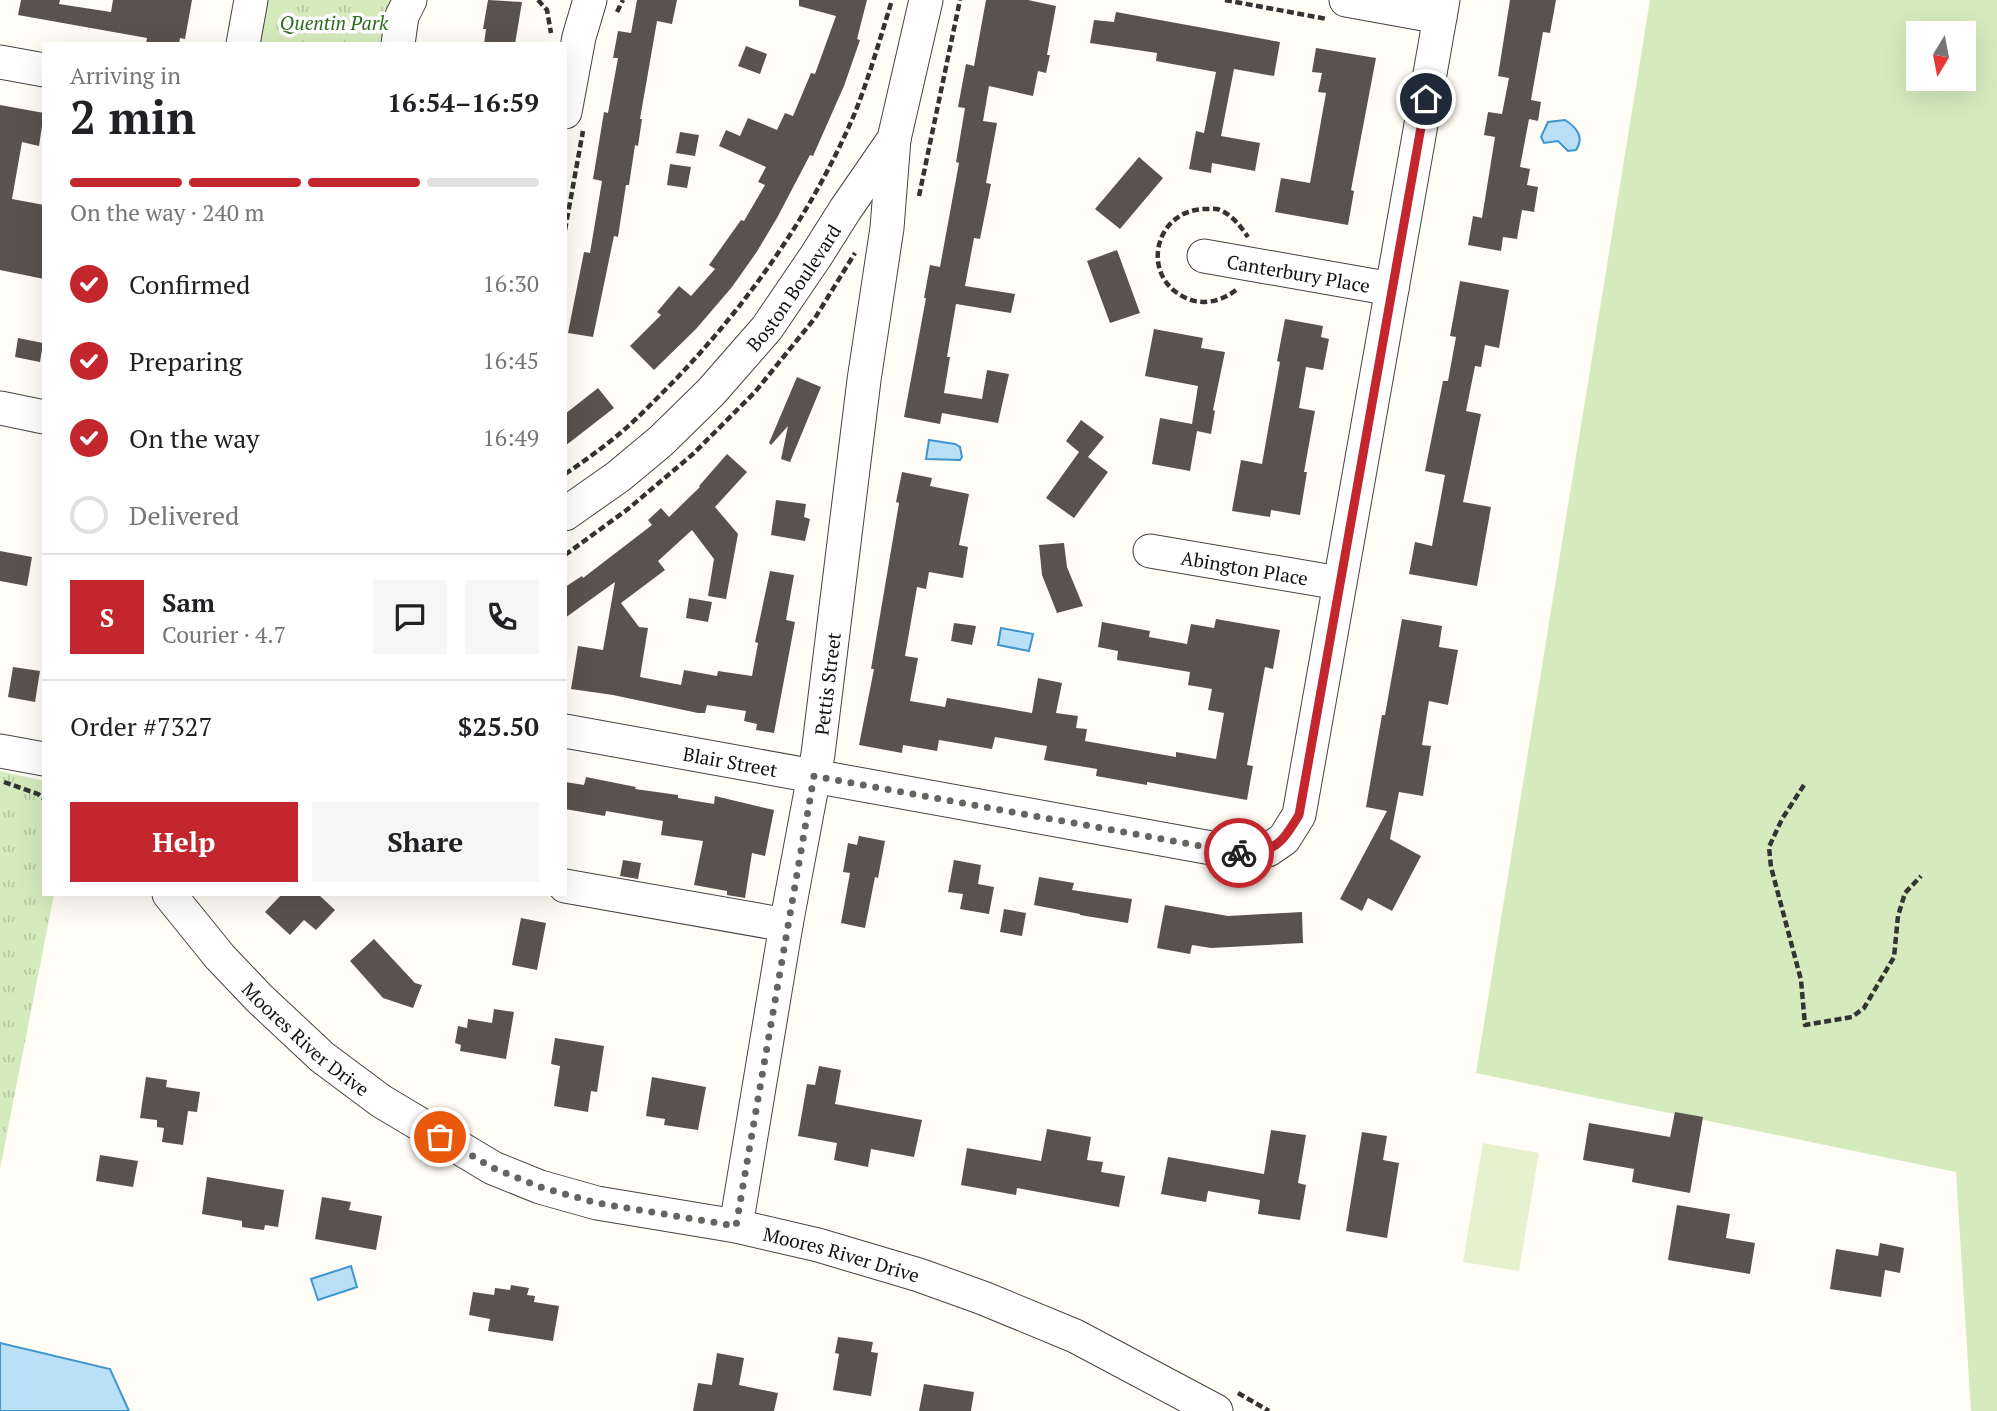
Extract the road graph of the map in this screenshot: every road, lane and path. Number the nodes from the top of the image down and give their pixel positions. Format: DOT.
graph roads {
  1 [pos="251,0"];
  2 [pos="410,0"];
  3 [pos="538,0"];
  4 [pos="590,0"];
  5 [pos="892,0"];
  6 [pos="926,0"];
  7 [pos="1225,0"];
  8 [pos="1442,9"];
  9 [pos="1340,10"];
  10 [pos="553,38"];
  11 [pos="243,42"];
  12 [pos="397,42"];
  13 [pos="0,62"];
  14 [pos="42,70"];
  15 [pos="567,102"];
  16 [pos="894,139"];
  17 [pos="857,250"];
  18 [pos="1204,256"];
  19 [pos="1392,289"];
  20 [pos="0,408"];
  21 [pos="42,417"];
  22 [pos="567,473"];
  23 [pos="567,513"];
  24 [pos="1150,551"];
  25 [pos="567,554"];
  26 [pos="1339,583"];
  27 [pos="567,731"];
  28 [pos="0,751"];
  29 [pos="42,759"];
  30 [pos="814,776"];
  31 [pos="0,780"];
  32 [pos="1804,785"];
  33 [pos="42,797"];
  34 [pos="1921,876"];
  35 [pos="567,886"];
  36 [pos="171,896"];
  37 [pos="786,925"];
  38 [pos="736,1226"];
  39 [pos="1216,1411"];
  1 -- 11 [label="street"];
  2 -- 12 [label="street"];
  3 -- 10 [label="path"];
  4 -- 15 [label="street"];
  5 -- 22 [label="path"];
  6 -- 16 [label="street, Boston Boulevard"];
  7 -- 9 [label="path"];
  8 -- 9 [label="street"];
  8 -- 19 [label="street"];
  13 -- 14 [label="street"];
  16 -- 23 [label="street, Boston Boulevard"];
  16 -- 30 [label="street, Pettis Street"];
  17 -- 25 [label="path"];
  18 -- 19 [label="street, Canterbury Place"];
  19 -- 26 [label="street"];
  20 -- 21 [label="street"];
  24 -- 26 [label="street, Abington Place"];
  26 -- 30 [label="street, Blair Street"];
  27 -- 30 [label="street, Blair Street"];
  28 -- 29 [label="street"];
  30 -- 37 [label="street, Pettis Street"];
  31 -- 33 [label="path"];
  32 -- 34 [label="path"];
  35 -- 37 [label="street"];
  36 -- 38 [label="street, Moores River Drive"];
  37 -- 38 [label="street, Pettis Street"];
  38 -- 39 [label="street, Moores River Drive"];
}
